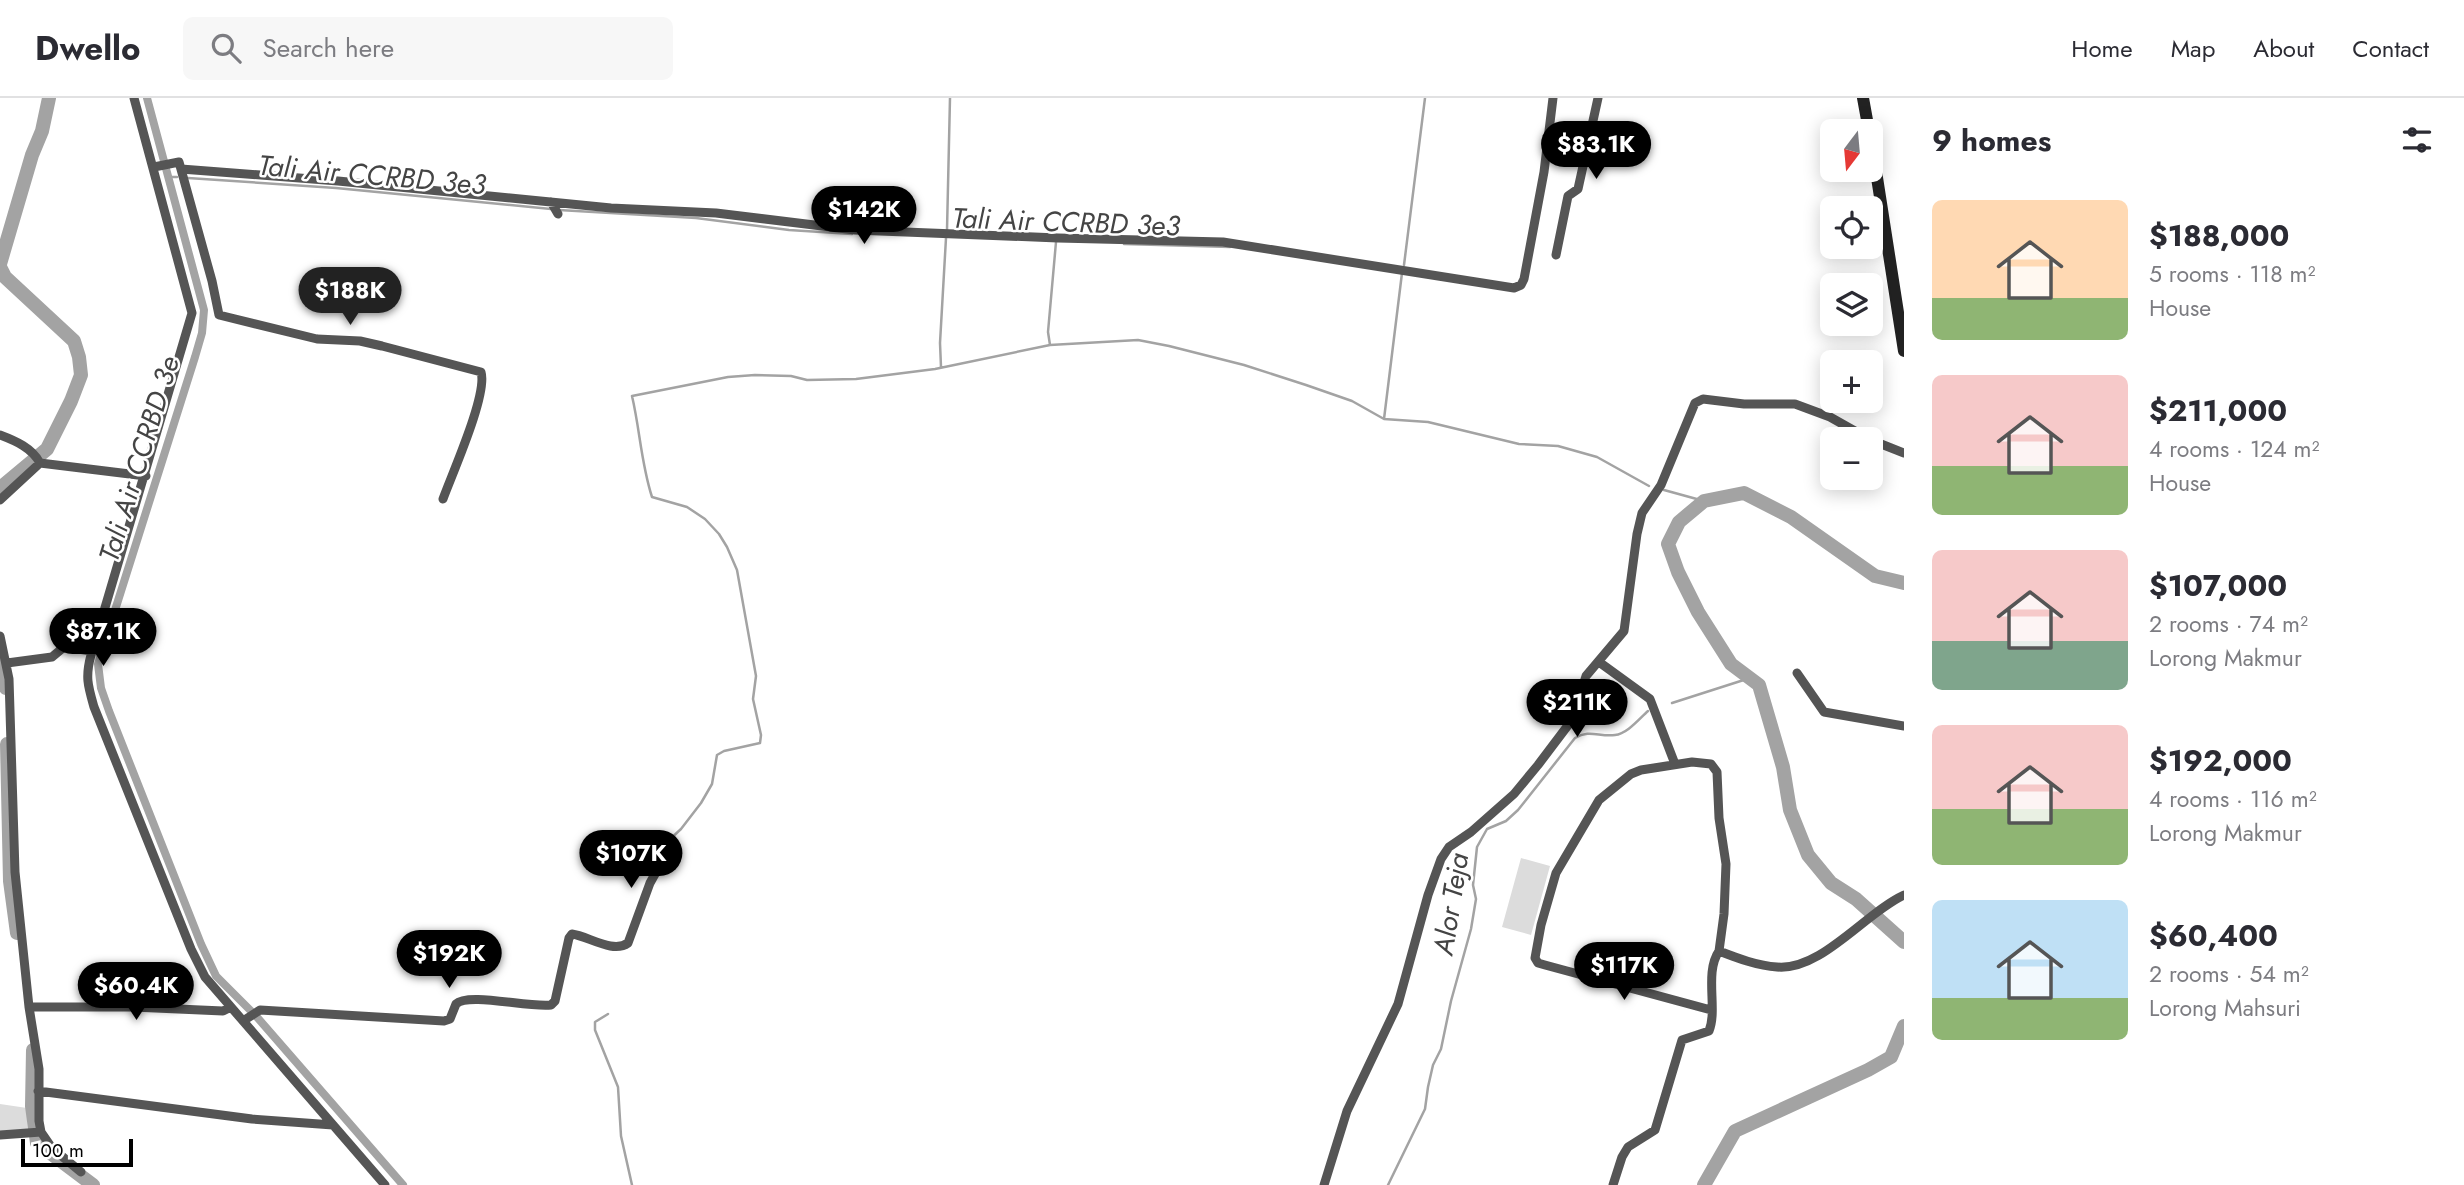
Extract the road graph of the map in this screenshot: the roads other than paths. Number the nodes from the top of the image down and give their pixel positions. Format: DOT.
graph roads {
  1 [pos="134,98"];
  2 [pos="1553,98"];
  3 [pos="1598,98"];
  4 [pos="1863,98"];
  5 [pos="1867,119"];
  6 [pos="178,166"];
  7 [pos="155,167"];
  8 [pos="1878,182"];
  9 [pos="551,202"];
  10 [pos="558,214"];
  11 [pos="1556,255"];
  12 [pos="1904,351"];
  13 [pos="1847,427"];
  14 [pos="0,435"];
  15 [pos="1883,445"];
  16 [pos="1904,453"];
  17 [pos="38,459"];
  18 [pos="145,476"];
  19 [pos="443,499"];
  20 [pos="0,500"];
  21 [pos="0,636"];
  22 [pos="92,651"];
  23 [pos="1599,662"];
  24 [pos="7,663"];
  25 [pos="1797,673"];
  26 [pos="1904,726"];
  27 [pos="1675,764"];
  28 [pos="664,858"];
  29 [pos="1904,895"];
  30 [pos="1719,951"];
  31 [pos="29,1007"];
  32 [pos="231,1007"];
  33 [pos="1711,1010"];
  34 [pos="243,1021"];
  35 [pos="38,1091"];
  36 [pos="333,1125"];
  37 [pos="36,1134"];
  38 [pos="0,1135"];
  39 [pos="81,1171"];
  40 [pos="385,1185"];
  41 [pos="1324,1185"];
  42 [pos="1613,1185"];
  1 -- 7 [label="street"];
  2 -- 9 [label="street"];
  3 -- 11 [label="street"];
  4 -- 5 [label="main road"];
  6 -- 7 [label="street"];
  6 -- 9 [label="street"];
  6 -- 19 [label="street"];
  7 -- 18 [label="street"];
  8 -- 12 [label="main road"];
  9 -- 10 [label="street"];
  13 -- 23 [label="street"];
  14 -- 17 [label="street"];
  15 -- 16 [label="street"];
  17 -- 18 [label="street"];
  17 -- 20 [label="street"];
  18 -- 22 [label="street"];
  21 -- 24 [label="street"];
  22 -- 24 [label="street"];
  22 -- 32 [label="street"];
  23 -- 27 [label="street"];
  23 -- 41 [label="street"];
  24 -- 31 [label="street"];
  25 -- 26 [label="street"];
  27 -- 30 [label="street"];
  27 -- 33 [label="street"];
  28 -- 34 [label="street"];
  29 -- 30 [label="street"];
  30 -- 33 [label="street"];
  31 -- 32 [label="street"];
  31 -- 35 [label="street"];
  32 -- 34 [label="street"];
  33 -- 42 [label="street"];
  34 -- 36 [label="street"];
  35 -- 36 [label="street"];
  35 -- 37 [label="street"];
  36 -- 40 [label="street"];
  37 -- 38 [label="street"];
  37 -- 39 [label="street"];
}
